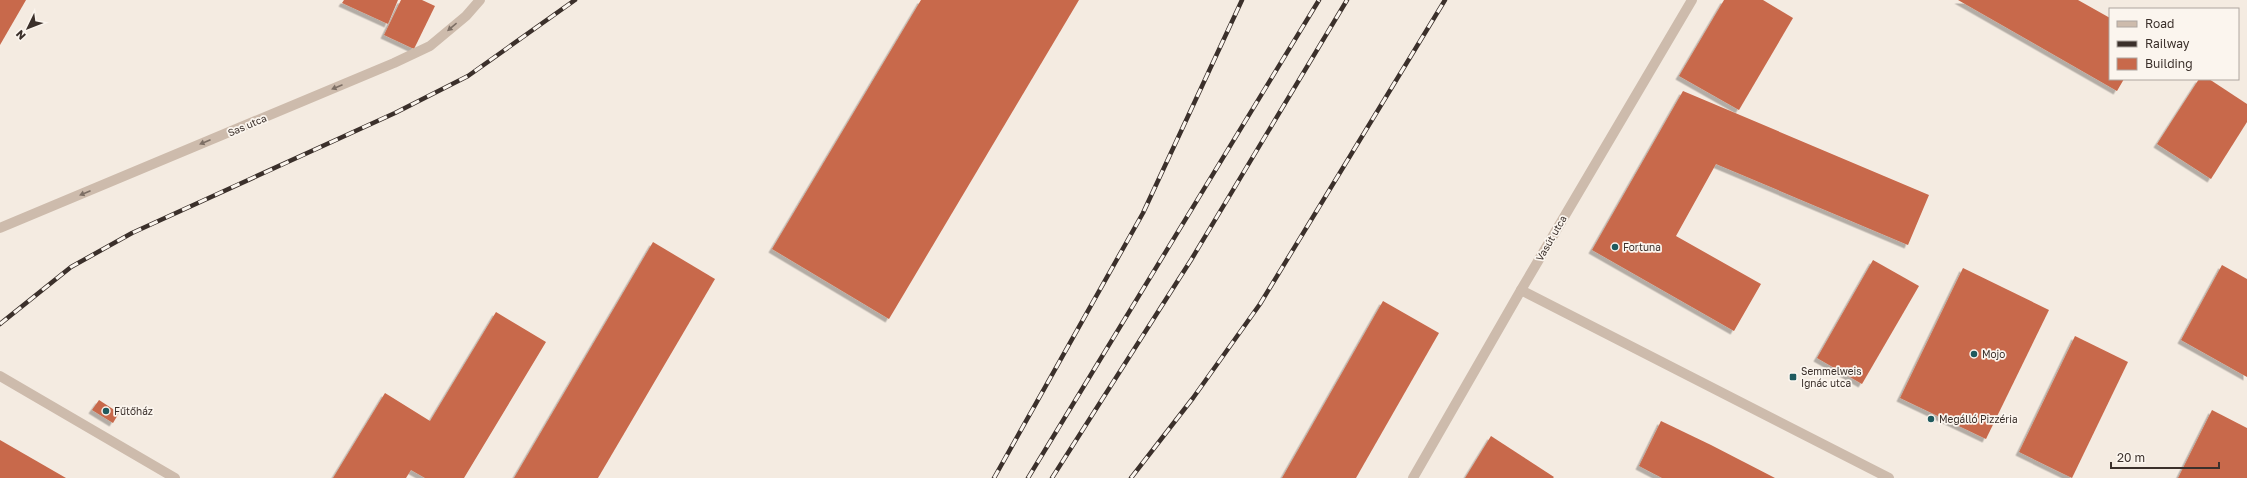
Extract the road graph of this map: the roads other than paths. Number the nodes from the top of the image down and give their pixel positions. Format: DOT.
graph roads {
  1 [pos="480,0"];
  2 [pos="1692,0"];
  3 [pos="0,228"];
  4 [pos="1521,290"];
  5 [pos="0,376"];
  6 [pos="175,478"];
  7 [pos="1413,478"];
  8 [pos="1889,478"];
  1 -- 3 [label="street, Sas utca, one-way"];
  2 -- 4 [label="street, Vasút utca"];
  4 -- 7 [label="street, Vasút utca"];
  4 -- 8 [label="street"];
  5 -- 6 [label="street"];
}
